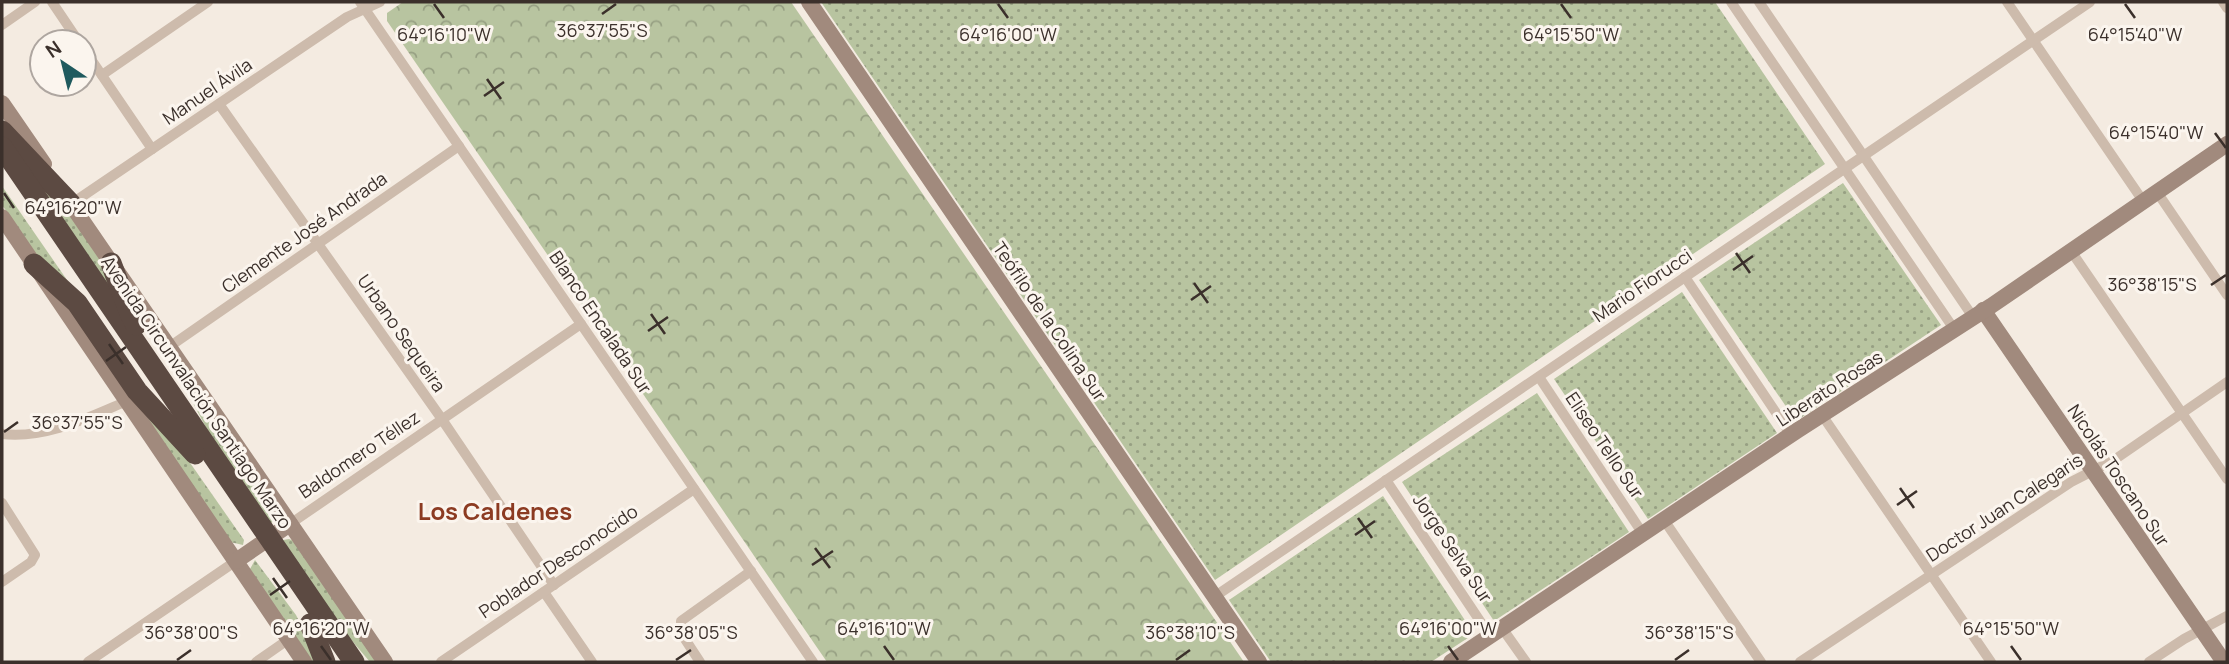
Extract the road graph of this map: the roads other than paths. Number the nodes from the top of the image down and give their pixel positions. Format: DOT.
graph roads {
  1 [pos="35,2"];
  2 [pos="52,2"];
  3 [pos="208,2"];
  4 [pos="380,2"];
  5 [pos="809,2"];
  6 [pos="1731,2"];
  7 [pos="1759,2"];
  8 [pos="2007,2"];
  9 [pos="2090,2"];
  10 [pos="2223,2"];
  11 [pos="362,5"];
  12 [pos="2227,8"];
  13 [pos="2,25"];
  14 [pos="70,28"];
  15 [pos="2033,40"];
  16 [pos="98,69"];
  17 [pos="102,75"];
  18 [pos="2,103"];
  19 [pos="219,104"];
  20 [pos="2,131"];
  21 [pos="2227,144"];
  22 [pos="459,146"];
  23 [pos="2,147"];
  24 [pos="152,149"];
  25 [pos="1864,155"];
  26 [pos="1845,169"];
  27 [pos="2,172"];
  28 [pos="2150,197"];
  29 [pos="71,204"];
  30 [pos="2,217"];
  31 [pos="318,244"];
  32 [pos="2071,251"];
  33 [pos="111,263"];
  34 [pos="34,264"];
  35 [pos="1685,277"];
  36 [pos="2227,295"];
  37 [pos="1978,314"];
  38 [pos="581,324"];
  39 [pos="1954,329"];
  40 [pos="169,347"];
  41 [pos="1539,377"];
  42 [pos="2227,382"];
  43 [pos="127,401"];
  44 [pos="2182,413"];
  45 [pos="1822,415"];
  46 [pos="442,420"];
  47 [pos="2,434"];
  48 [pos="1791,435"];
  49 [pos="195,454"];
  50 [pos="2093,470"];
  51 [pos="225,473"];
  52 [pos="2227,479"];
  53 [pos="1386,480"];
  54 [pos="694,489"];
  55 [pos="2,503"];
  56 [pos="1664,520"];
  57 [pos="290,524"];
  58 [pos="1643,534"];
  59 [pos="264,542"];
  60 [pos="236,561"];
  61 [pos="751,571"];
  62 [pos="1931,575"];
  63 [pos="2,582"];
  64 [pos="554,585"];
  65 [pos="544,592"];
  66 [pos="1214,597"];
  67 [pos="2227,617"];
  68 [pos="310,624"];
  69 [pos="2202,630"];
  70 [pos="1496,632"];
  71 [pos="336,635"];
  72 [pos="289,639"];
  73 [pos="94,661"];
  74 [pos="256,662"];
  75 [pos="304,662"];
  76 [pos="326,662"];
  77 [pos="336,662"];
  78 [pos="354,662"];
  79 [pos="365,662"];
  80 [pos="385,662"];
  81 [pos="441,662"];
  82 [pos="592,662"];
  83 [pos="700,662"];
  84 [pos="813,662"];
  85 [pos="1259,662"];
  86 [pos="1451,662"];
  87 [pos="1526,662"];
  88 [pos="1761,662"];
  89 [pos="1800,662"];
  90 [pos="1991,662"];
  91 [pos="2149,662"];
  92 [pos="2224,662"];
  1 -- 13 [label="street"];
  2 -- 14 [label="street"];
  3 -- 17 [label="street"];
  4 -- 11 [label="street, Manuel Ávila"];
  5 -- 66 [label="street, Teófilo de la Colina Sur"];
  6 -- 26 [label="street"];
  7 -- 25 [label="street, Nicolás Toscano Sur"];
  8 -- 15 [label="street"];
  9 -- 15 [label="street, Mario Fiorucci"];
  10 -- 12 [label="street"];
  11 -- 19 [label="street, Manuel Ávila"];
  11 -- 22 [label="street, Blanco Encalada Sur"];
  15 -- 25 [label="street, Mario Fiorucci"];
  15 -- 28 [label="street"];
  16 -- 17 [label="street"];
  17 -- 24 [label="street"];
  18 -- 29 [label="street"];
  19 -- 24 [label="street, Manuel Ávila"];
  19 -- 31 [label="street, Urbano Sequeira"];
  20 -- 29 [label="highway"];
  21 -- 28 [label="street, Liberato Rosas"];
  22 -- 31 [label="street, Clemente José Andrada"];
  22 -- 38 [label="street, Blanco Encalada Sur"];
  23 -- 51 [label="highway, Avenida Circunvalación Santiago Marzo"];
  24 -- 29 [label="street, Manuel Ávila"];
  25 -- 26 [label="street, Mario Fiorucci"];
  25 -- 37 [label="street, Nicolás Toscano Sur"];
  26 -- 35 [label="street, Mario Fiorucci"];
  26 -- 39 [label="street"];
  27 -- 49 [label="highway, Avenida Circunvalación Santiago Marzo"];
  28 -- 32 [label="street, Liberato Rosas"];
  28 -- 36 [label="street"];
  29 -- 33 [label="street"];
  30 -- 34 [label="street"];
  31 -- 40 [label="street, Clemente José Andrada"];
  31 -- 46 [label="street, Urbano Sequeira"];
  32 -- 37 [label="street, Liberato Rosas"];
  32 -- 44 [label="street"];
  33 -- 40 [label="street"];
  33 -- 51 [label="highway"];
  34 -- 43 [label="street"];
  34 -- 49 [label="highway"];
  35 -- 41 [label="street, Mario Fiorucci"];
  35 -- 48 [label="street"];
  37 -- 39 [label="street, Liberato Rosas"];
  37 -- 50 [label="street, Nicolás Toscano Sur"];
  38 -- 46 [label="street, Baldomero Téllez"];
  38 -- 54 [label="street, Blanco Encalada Sur"];
  39 -- 45 [label="street, Liberato Rosas"];
  40 -- 57 [label="street"];
  41 -- 53 [label="street, Mario Fiorucci"];
  41 -- 58 [label="street, Eliseo Tello Sur"];
  42 -- 44 [label="street, Doctor Juan Calegaris"];
  43 -- 47 [label="street"];
  43 -- 60 [label="street"];
  44 -- 50 [label="street, Doctor Juan Calegaris"];
  44 -- 52 [label="street"];
  45 -- 48 [label="street, Liberato Rosas"];
  45 -- 62 [label="street"];
  46 -- 57 [label="street, Baldomero Téllez"];
  46 -- 64 [label="street, Urbano Sequeira"];
  48 -- 56 [label="street, Liberato Rosas"];
  49 -- 59 [label="highway, Avenida Circunvalación Santiago Marzo"];
  50 -- 62 [label="street, Doctor Juan Calegaris"];
  50 -- 69 [label="street, Nicolás Toscano Sur"];
  51 -- 59 [label="highway, Avenida Circunvalación Santiago Marzo"];
  53 -- 66 [label="street, Mario Fiorucci"];
  53 -- 70 [label="street, Jorge Selva Sur"];
  54 -- 61 [label="street, Blanco Encalada Sur"];
  54 -- 64 [label="street, Poblador Desconocido"];
  55 -- 63 [label="street"];
  56 -- 58 [label="street, Liberato Rosas"];
  56 -- 88 [label="street"];
  57 -- 59 [label="street, Baldomero Téllez"];
  57 -- 80 [label="street"];
  58 -- 70 [label="street, Liberato Rosas"];
  59 -- 60 [label="street, Baldomero Téllez"];
  59 -- 68 [label="highway, Avenida Circunvalación Santiago Marzo"];
  59 -- 71 [label="highway, Avenida Circunvalación Santiago Marzo"];
  60 -- 72 [label="street"];
  60 -- 73 [label="street, Baldomero Téllez"];
  61 -- 83 [label="street"];
  61 -- 84 [label="street, Blanco Encalada Sur"];
  62 -- 89 [label="street, Doctor Juan Calegaris"];
  62 -- 90 [label="street"];
  64 -- 65 [label="street, Poblador Desconocido"];
  65 -- 81 [label="street, Poblador Desconocido"];
  65 -- 82 [label="street"];
  66 -- 85 [label="street, Teófilo de la Colina Sur"];
  67 -- 69 [label="street"];
  68 -- 76 [label="highway"];
  68 -- 77 [label="highway, Avenida Circunvalación Santiago Marzo"];
  69 -- 91 [label="street"];
  69 -- 92 [label="street, Nicolás Toscano Sur"];
  70 -- 86 [label="street, Liberato Rosas"];
  70 -- 87 [label="street, Jorge Selva Sur"];
  71 -- 78 [label="highway, Avenida Circunvalación Santiago Marzo"];
  71 -- 79 [label="highway"];
  72 -- 74 [label="street"];
  72 -- 75 [label="street"];
}
